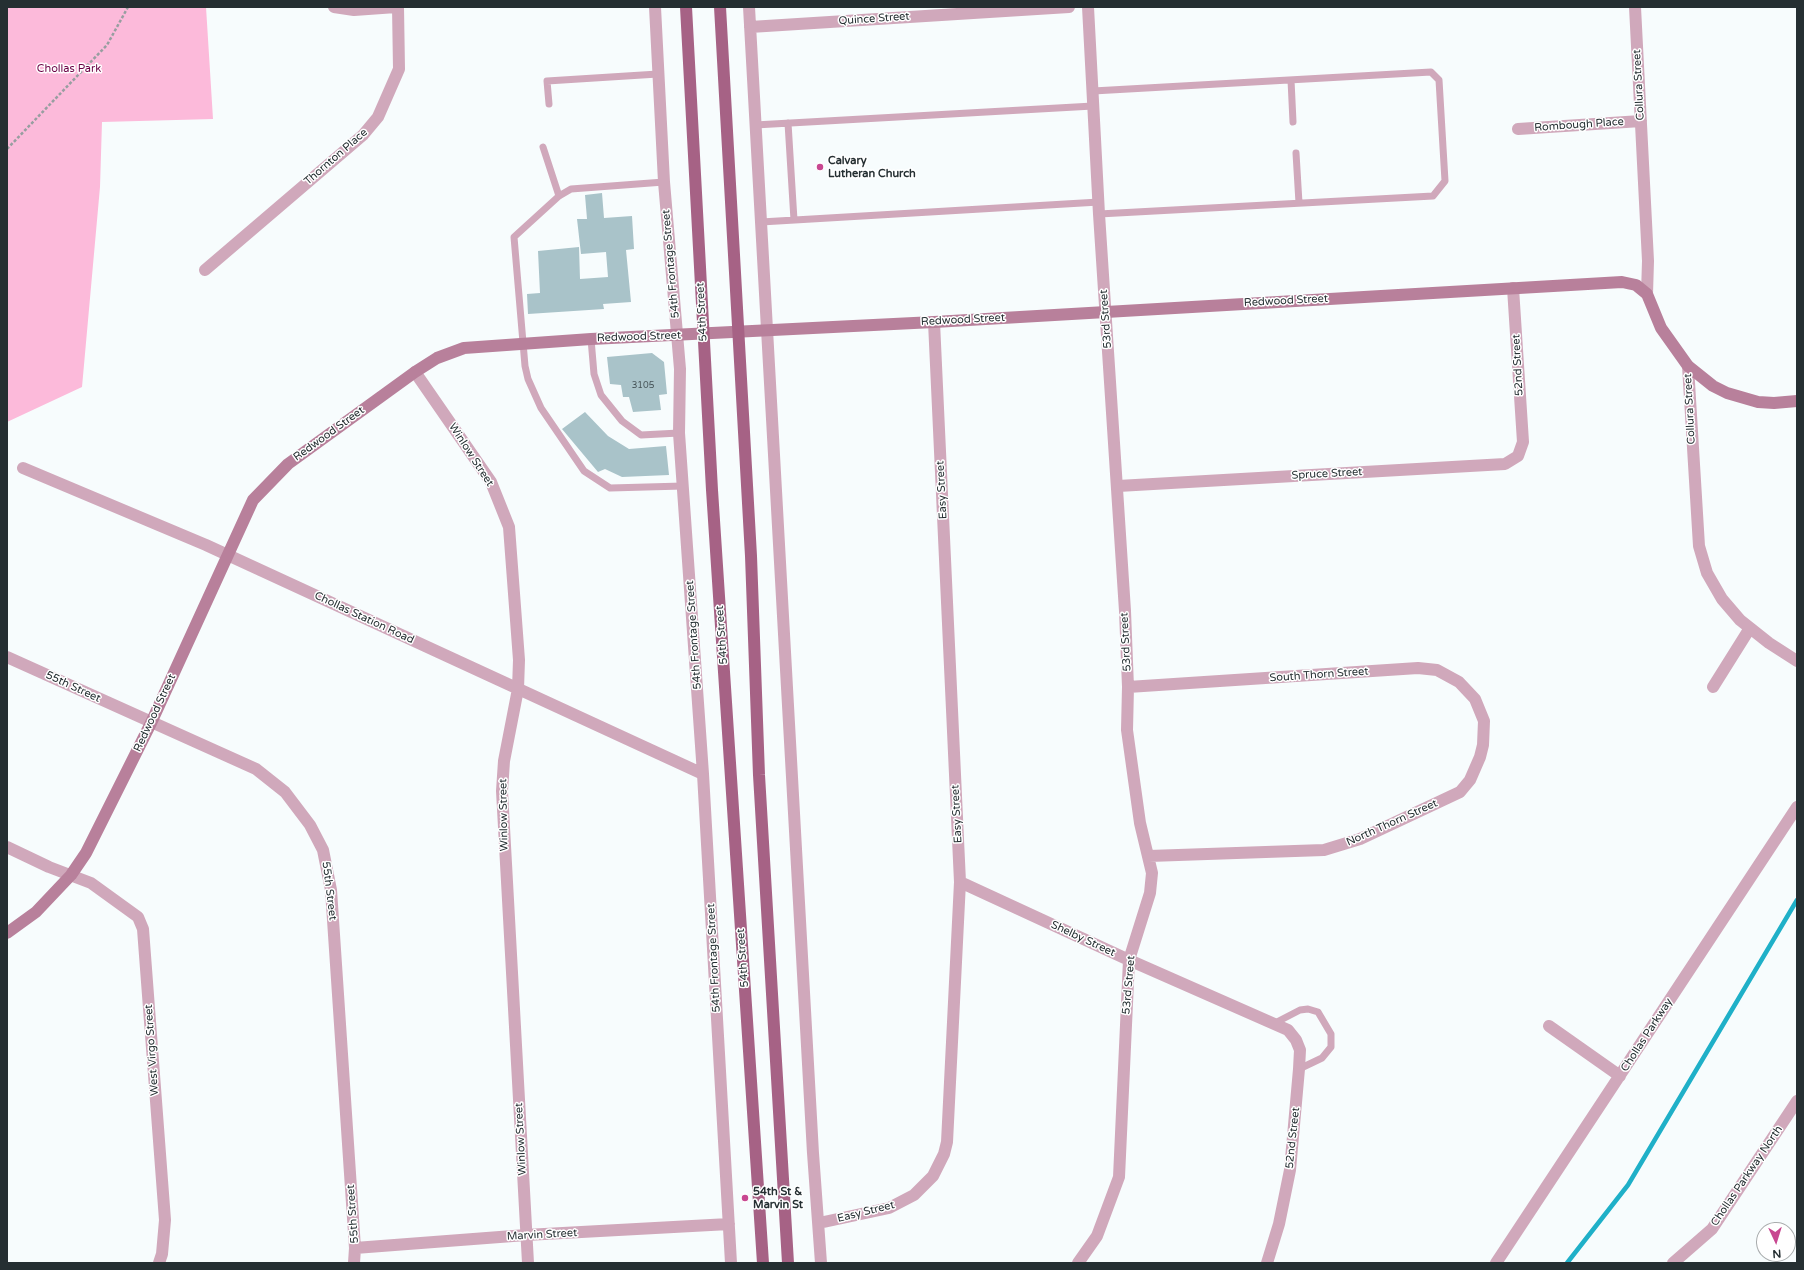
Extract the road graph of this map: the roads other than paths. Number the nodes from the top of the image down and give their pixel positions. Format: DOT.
graph roads {
  1 [pos="334,7"];
  2 [pos="397,7"];
  3 [pos="655,7"];
  4 [pos="686,7"];
  5 [pos="720,7"];
  6 [pos="748,7"];
  7 [pos="1069,7"];
  8 [pos="1088,7"];
  9 [pos="1635,7"];
  10 [pos="750,27"];
  11 [pos="658,74"];
  12 [pos="1290,80"];
  13 [pos="1093,91"];
  14 [pos="549,104"];
  15 [pos="1093,106"];
  16 [pos="1641,121"];
  17 [pos="1293,122"];
  18 [pos="788,123"];
  19 [pos="755,125"];
  20 [pos="1518,129"];
  21 [pos="542,147"];
  22 [pos="1296,153"];
  23 [pos="664,182"];
  24 [pos="558,196"];
  25 [pos="1299,203"];
  26 [pos="1099,208"];
  27 [pos="794,220"];
  28 [pos="761,222"];
  29 [pos="205,270"];
  30 [pos="1513,288"];
  31 [pos="1647,294"];
  32 [pos="1105,312"];
  33 [pos="934,322"];
  34 [pos="767,330"];
  35 [pos="738,332"];
  36 [pos="704,334"];
  37 [pos="677,336"];
  38 [pos="591,339"];
  39 [pos="522,343"];
  40 [pos="1688,366"];
  41 [pos="415,372"];
  42 [pos="1797,401"];
  43 [pos="679,432"];
  44 [pos="1523,442"];
  45 [pos="23,468"];
  46 [pos="683,486"];
  47 [pos="1118,486"];
  48 [pos="228,555"];
  49 [pos="1750,628"];
  50 [pos="7,657"];
  51 [pos="1797,661"];
  52 [pos="1128,687"];
  53 [pos="1713,687"];
  54 [pos="518,689"];
  55 [pos="1484,721"];
  56 [pos="151,723"];
  57 [pos="703,774"];
  58 [pos="1797,807"];
  59 [pos="7,847"];
  60 [pos="1149,856"];
  61 [pos="71,875"];
  62 [pos="960,882"];
  63 [pos="7,933"];
  64 [pos="1129,960"];
  65 [pos="1273,1024"];
  66 [pos="1549,1026"];
  67 [pos="1299,1069"];
  68 [pos="1620,1076"];
  69 [pos="1797,1101"];
  70 [pos="818,1223"];
  71 [pos="729,1224"];
  72 [pos="526,1235"];
  73 [pos="355,1248"];
  74 [pos="1678,1262"];
  75 [pos="159,1263"];
  76 [pos="354,1263"];
  77 [pos="528,1263"];
  78 [pos="731,1263"];
  79 [pos="763,1263"];
  80 [pos="788,1263"];
  81 [pos="821,1263"];
  82 [pos="1078,1263"];
  83 [pos="1267,1263"];
  84 [pos="1496,1263"];
  1 -- 2 [label="street"];
  2 -- 29 [label="street, Thornton Place"];
  3 -- 11 [label="street, 54th Frontage Street"];
  4 -- 36 [label="main road, 54th Street"];
  5 -- 35 [label="main road"];
  6 -- 10 [label="street"];
  7 -- 10 [label="street, Quince Street"];
  8 -- 13 [label="street, 53rd Street"];
  9 -- 16 [label="street, Collura Street"];
  10 -- 19 [label="street"];
  11 -- 14 [label="lane"];
  11 -- 23 [label="street, 54th Frontage Street"];
  12 -- 13 [label="lane"];
  12 -- 17 [label="lane"];
  12 -- 25 [label="lane"];
  13 -- 15 [label="street, 53rd Street"];
  15 -- 18 [label="lane"];
  15 -- 26 [label="street, 53rd Street"];
  16 -- 20 [label="street, Rombough Place"];
  16 -- 31 [label="street, Collura Street"];
  18 -- 19 [label="lane"];
  18 -- 27 [label="lane"];
  19 -- 28 [label="street"];
  21 -- 24 [label="lane"];
  22 -- 25 [label="lane"];
  23 -- 24 [label="lane"];
  23 -- 37 [label="street, 54th Frontage Street"];
  24 -- 39 [label="lane"];
  25 -- 26 [label="lane"];
  26 -- 27 [label="lane"];
  26 -- 32 [label="street, 53rd Street"];
  27 -- 28 [label="lane"];
  28 -- 34 [label="street"];
  30 -- 31 [label="street, Redwood Street"];
  30 -- 32 [label="street, Redwood Street"];
  30 -- 44 [label="street, 52nd Street"];
  31 -- 40 [label="street, Collura Street"];
  32 -- 33 [label="street, Redwood Street"];
  32 -- 47 [label="street, 53rd Street"];
  33 -- 34 [label="street, Redwood Street"];
  33 -- 62 [label="street, Easy Street"];
  34 -- 35 [label="street, Redwood Street"];
  34 -- 70 [label="street"];
  35 -- 36 [label="street, Redwood Street"];
  35 -- 80 [label="main road"];
  36 -- 37 [label="street, Redwood Street"];
  36 -- 79 [label="main road, 54th Street"];
  37 -- 38 [label="street, Redwood Street"];
  37 -- 43 [label="street, 54th Frontage Street"];
  38 -- 39 [label="street, Redwood Street"];
  38 -- 43 [label="lane"];
  39 -- 41 [label="street, Redwood Street"];
  39 -- 46 [label="lane"];
  40 -- 42 [label="street"];
  40 -- 49 [label="street, Collura Street"];
  41 -- 48 [label="street, Redwood Street"];
  41 -- 54 [label="street, Winlow Street"];
  43 -- 46 [label="street, 54th Frontage Street"];
  44 -- 47 [label="street, Spruce Street"];
  45 -- 48 [label="street, Chollas Station Road"];
  46 -- 57 [label="street, 54th Frontage Street"];
  47 -- 52 [label="street, 53rd Street"];
  48 -- 54 [label="street, Chollas Station Road"];
  48 -- 56 [label="street, Redwood Street"];
  49 -- 51 [label="street, Collura Street"];
  49 -- 53 [label="street"];
  50 -- 56 [label="street, 55th Street"];
  52 -- 55 [label="street, South Thorn Street"];
  52 -- 60 [label="street, 53rd Street"];
  54 -- 57 [label="street, Chollas Station Road"];
  54 -- 72 [label="street, Winlow Street"];
  55 -- 60 [label="street, North Thorn Street"];
  56 -- 61 [label="street, Redwood Street"];
  56 -- 73 [label="street, 55th Street"];
  57 -- 71 [label="street, 54th Frontage Street"];
  58 -- 68 [label="street, Chollas Parkway"];
  59 -- 61 [label="street, West Virgo Street"];
  60 -- 64 [label="street, 53rd Street"];
  61 -- 63 [label="street, Redwood Street"];
  61 -- 75 [label="street, West Virgo Street"];
  62 -- 64 [label="street, Shelby Street"];
  62 -- 70 [label="street, Easy Street"];
  64 -- 65 [label="street, Shelby Street"];
  64 -- 82 [label="street, 53rd Street"];
  65 -- 67 [label="street, 52nd Street"];
  65 -- 67 [label="lane"];
  66 -- 68 [label="street"];
  67 -- 83 [label="street, 52nd Street"];
  68 -- 84 [label="street, Chollas Parkway"];
  69 -- 74 [label="street, Chollas Parkway North"];
  70 -- 81 [label="street"];
  71 -- 72 [label="street, Marvin Street"];
  71 -- 78 [label="street, 54th Frontage Street"];
  72 -- 73 [label="street, Marvin Street"];
  72 -- 77 [label="street, Winlow Street"];
  73 -- 76 [label="street, 55th Street"];
}
